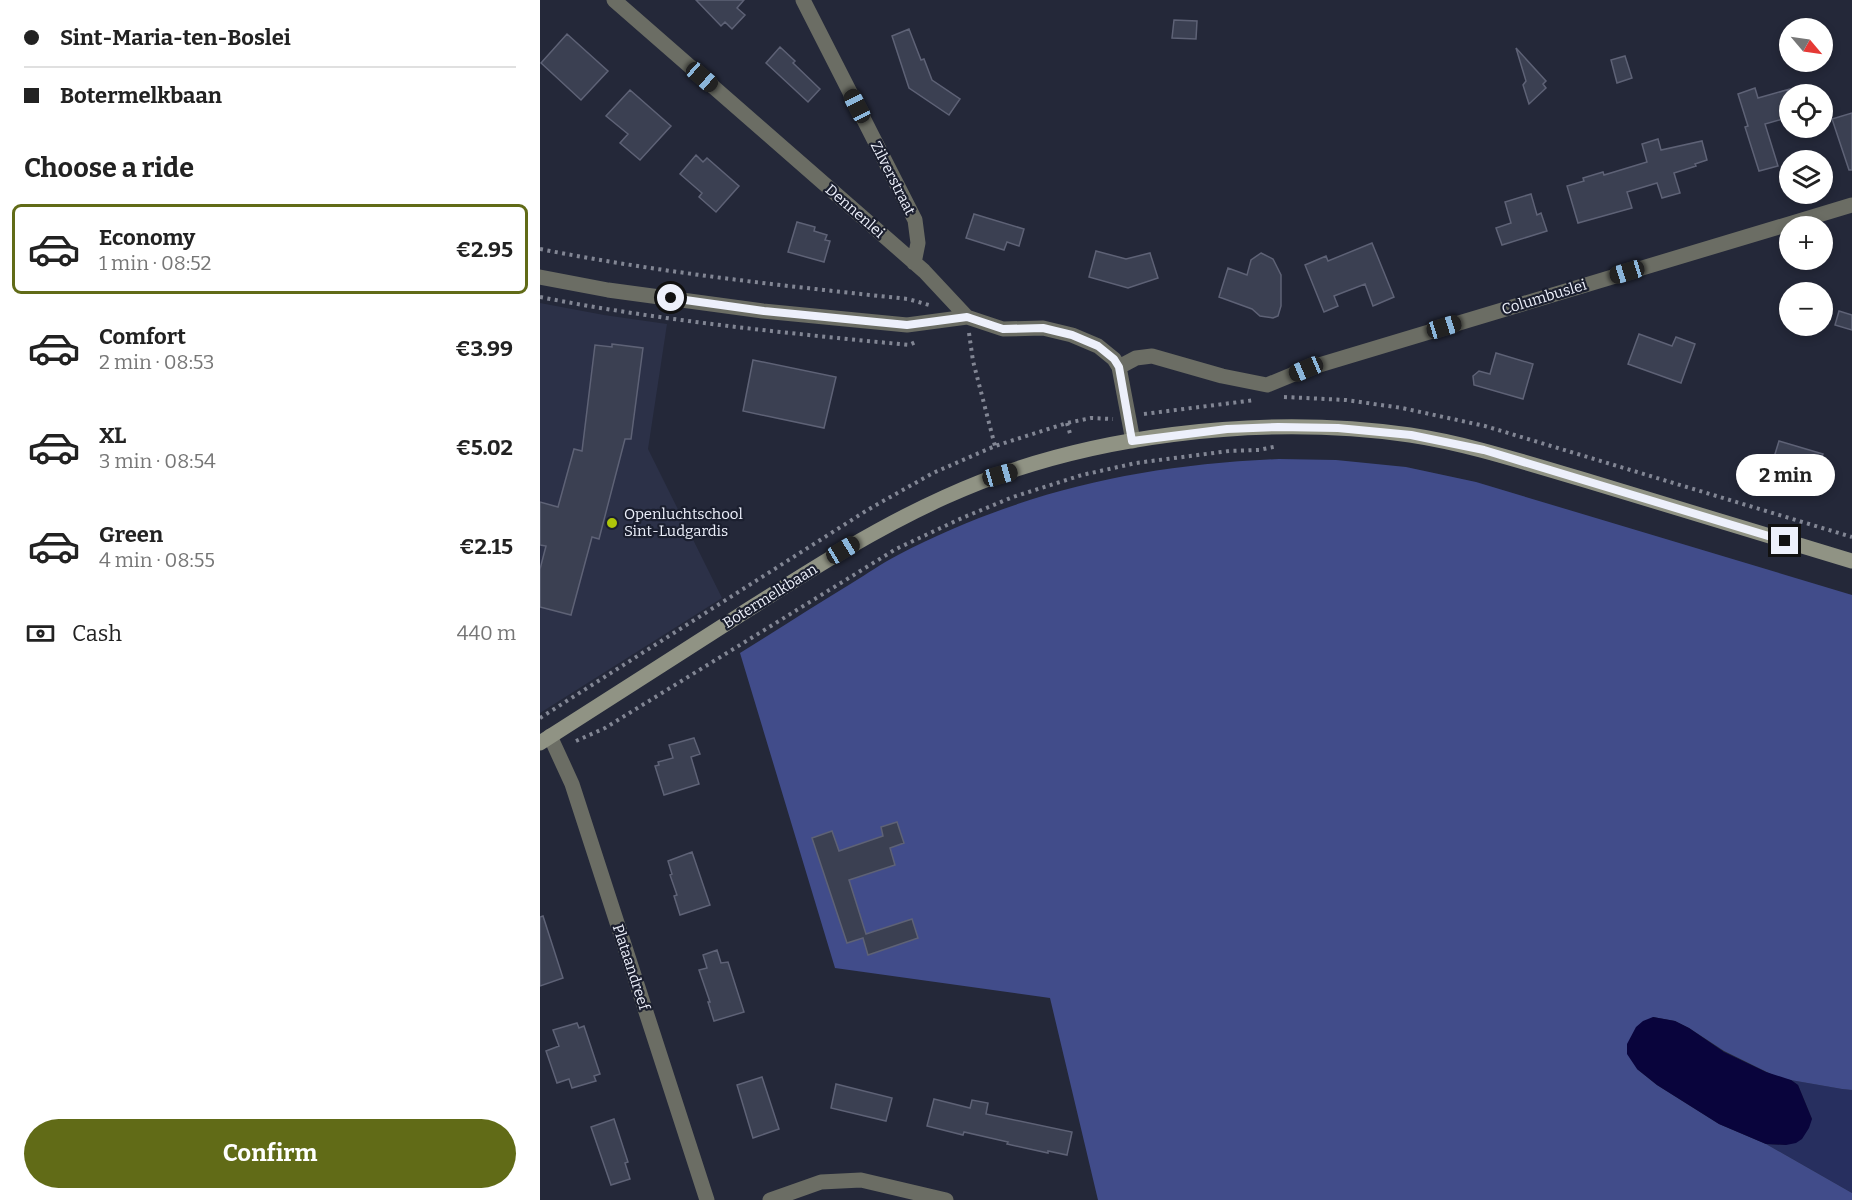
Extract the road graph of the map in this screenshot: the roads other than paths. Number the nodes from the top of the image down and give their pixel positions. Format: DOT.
graph roads {
  1 [pos="614,0"];
  2 [pos="803,0"];
  3 [pos="1852,206"];
  4 [pos="914,263"];
  5 [pos="540,277"];
  6 [pos="967,317"];
  7 [pos="1119,367"];
  8 [pos="1132,441"];
  9 [pos="1852,561"];
  10 [pos="545,740"];
  11 [pos="707,1200"];
  12 [pos="770,1200"];
  13 [pos="946,1200"];
  1 -- 4 [label="street, Dennenlei"];
  2 -- 4 [label="street, Zilverstraat"];
  3 -- 7 [label="street, Columbuslei"];
  4 -- 6 [label="street, Dennenlei"];
  5 -- 6 [label="street"];
  6 -- 7 [label="street, Dennenlei"];
  7 -- 8 [label="street"];
  8 -- 9 [label="main road, Botermelkbaan"];
  8 -- 10 [label="main road, Botermelkbaan"];
  10 -- 11 [label="street, Plataandreef"];
  12 -- 13 [label="street"];
}
